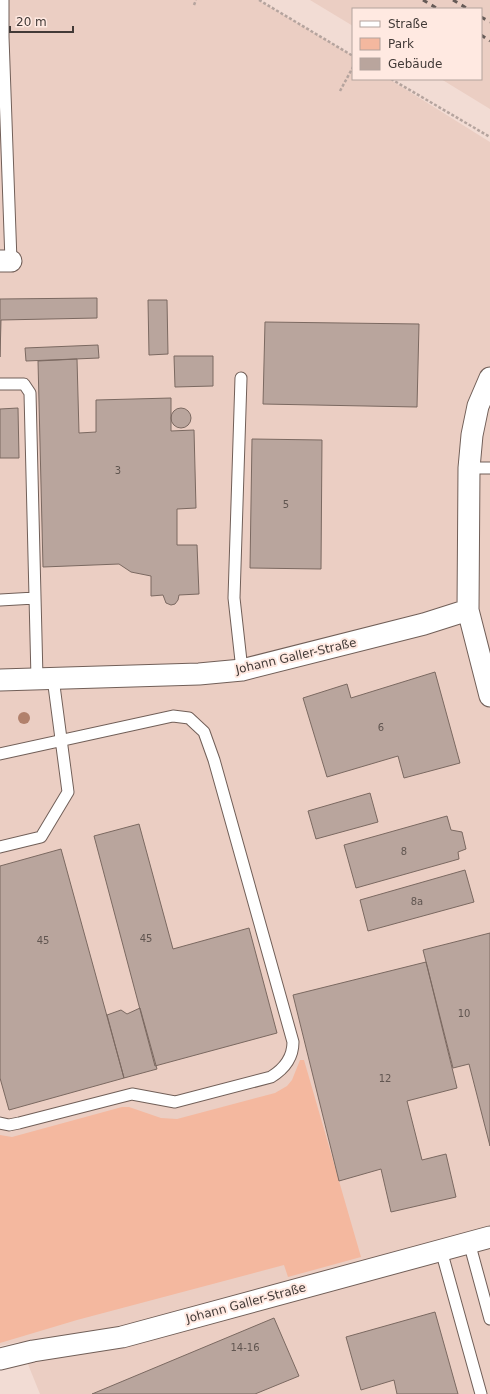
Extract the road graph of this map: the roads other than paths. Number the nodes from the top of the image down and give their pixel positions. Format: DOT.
graph roads {
  1 [pos="4,0"];
  2 [pos="6,261"];
  3 [pos="241,378"];
  4 [pos="490,378"];
  5 [pos="0,384"];
  6 [pos="469,468"];
  7 [pos="490,468"];
  8 [pos="35,598"];
  9 [pos="0,600"];
  10 [pos="468,610"];
  11 [pos="242,670"];
  12 [pos="45,678"];
  13 [pos="0,680"];
  14 [pos="490,696"];
  15 [pos="60,742"];
  16 [pos="0,754"];
  17 [pos="0,846"];
  18 [pos="0,1123"];
  19 [pos="490,1237"];
  20 [pos="469,1242"];
  21 [pos="440,1250"];
  22 [pos="488,1304"];
  23 [pos="490,1318"];
  24 [pos="0,1359"];
  25 [pos="481,1394"];
  1 -- 2 [label="lane"];
  3 -- 11 [label="lane"];
  4 -- 6 [label="street"];
  5 -- 8 [label="lane"];
  6 -- 7 [label="lane"];
  6 -- 10 [label="street"];
  8 -- 9 [label="lane"];
  8 -- 12 [label="lane"];
  10 -- 11 [label="street, Johann Galler-Straße"];
  10 -- 14 [label="street"];
  11 -- 12 [label="street, Johann Galler-Straße"];
  12 -- 13 [label="street, Johann Galler-Straße"];
  12 -- 15 [label="lane"];
  15 -- 16 [label="lane"];
  15 -- 17 [label="lane"];
  15 -- 18 [label="lane"];
  19 -- 20 [label="street, Johann Galler-Straße"];
  20 -- 21 [label="street, Johann Galler-Straße"];
  20 -- 22 [label="lane"];
  21 -- 24 [label="street, Johann Galler-Straße"];
  21 -- 25 [label="lane"];
  22 -- 23 [label="lane"];
}
